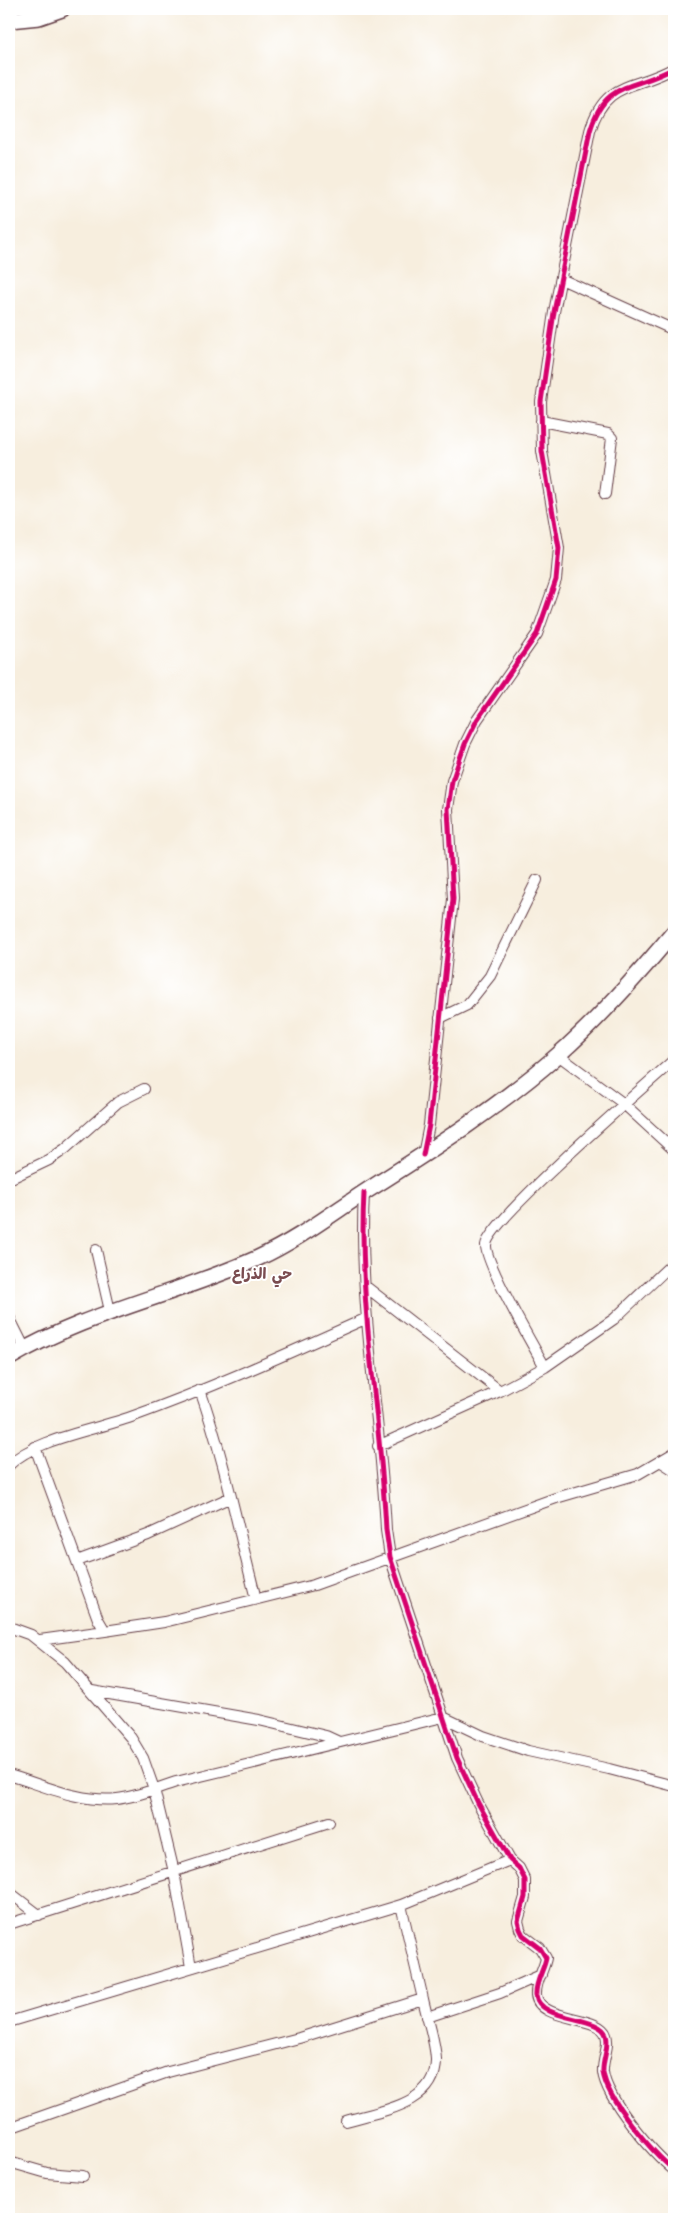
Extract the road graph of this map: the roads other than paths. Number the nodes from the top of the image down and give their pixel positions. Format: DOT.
graph roads {
  1 [pos="52,10"];
  2 [pos="9,20"];
  3 [pos="674,68"];
  4 [pos="561,279"];
  5 [pos="674,330"];
  6 [pos="541,421"];
  7 [pos="605,494"];
  8 [pos="537,880"];
  9 [pos="674,932"];
  10 [pos="440,1018"];
  11 [pos="558,1055"];
  12 [pos="674,1060"];
  13 [pos="144,1089"];
  14 [pos="624,1104"];
  15 [pos="674,1150"];
  16 [pos="423,1155"];
  17 [pos="9,1179"];
  18 [pos="364,1193"];
  19 [pos="96,1250"];
  20 [pos="674,1262"];
  21 [pos="365,1286"];
  22 [pos="110,1311"];
  23 [pos="9,1317"];
  24 [pos="367,1318"];
  25 [pos="25,1349"];
  26 [pos="9,1358"];
  27 [pos="545,1367"];
  28 [pos="200,1390"];
  29 [pos="500,1391"];
  30 [pos="378,1446"];
  31 [pos="35,1447"];
  32 [pos="674,1453"];
  33 [pos="660,1461"];
  34 [pos="9,1465"];
  35 [pos="674,1470"];
  36 [pos="230,1497"];
  37 [pos="390,1558"];
  38 [pos="77,1562"];
  39 [pos="256,1599"];
  40 [pos="9,1628"];
  41 [pos="105,1631"];
  42 [pos="40,1640"];
  43 [pos="92,1691"];
  44 [pos="443,1718"];
  45 [pos="339,1742"];
  46 [pos="9,1774"];
  47 [pos="674,1786"];
  48 [pos="154,1789"];
  49 [pos="329,1822"];
  50 [pos="510,1860"];
  51 [pos="174,1872"];
  52 [pos="9,1892"];
  53 [pos="401,1905"];
  54 [pos="39,1915"];
  55 [pos="9,1924"];
  56 [pos="191,1967"];
  57 [pos="541,1975"];
  58 [pos="423,1999"];
  59 [pos="427,2017"];
  60 [pos="9,2022"];
  61 [pos="346,2121"];
  62 [pos="9,2128"];
  63 [pos="9,2162"];
  64 [pos="674,2170"];
  65 [pos="84,2176"];
  1 -- 2 [label="main road"];
  3 -- 4 [label="street"];
  4 -- 5 [label="street"];
  4 -- 6 [label="street"];
  6 -- 7 [label="street"];
  6 -- 10 [label="street"];
  8 -- 10 [label="street"];
  9 -- 11 [label="main road"];
  10 -- 16 [label="street"];
  11 -- 14 [label="street"];
  11 -- 16 [label="main road"];
  12 -- 14 [label="street"];
  13 -- 17 [label="street"];
  14 -- 15 [label="street"];
  14 -- 27 [label="street"];
  16 -- 18 [label="main road"];
  18 -- 21 [label="street"];
  18 -- 22 [label="main road"];
  19 -- 22 [label="street"];
  20 -- 27 [label="street"];
  21 -- 24 [label="street"];
  21 -- 29 [label="street"];
  22 -- 25 [label="main road"];
  23 -- 25 [label="street"];
  24 -- 28 [label="street"];
  24 -- 30 [label="street"];
  25 -- 26 [label="main road"];
  27 -- 29 [label="street"];
  28 -- 31 [label="street"];
  28 -- 36 [label="street"];
  29 -- 30 [label="street"];
  30 -- 37 [label="street"];
  31 -- 34 [label="street"];
  31 -- 38 [label="street"];
  32 -- 33 [label="street"];
  33 -- 35 [label="street"];
  33 -- 37 [label="street"];
  36 -- 38 [label="street"];
  36 -- 39 [label="street"];
  37 -- 39 [label="street"];
  37 -- 44 [label="street"];
  38 -- 41 [label="street"];
  39 -- 41 [label="street"];
  40 -- 42 [label="street"];
  41 -- 42 [label="street"];
  42 -- 43 [label="street"];
  43 -- 45 [label="street"];
  43 -- 48 [label="street"];
  44 -- 45 [label="street"];
  44 -- 47 [label="street"];
  44 -- 50 [label="street"];
  45 -- 48 [label="street"];
  46 -- 48 [label="street"];
  48 -- 51 [label="street"];
  49 -- 51 [label="street"];
  50 -- 53 [label="street"];
  50 -- 57 [label="street"];
  51 -- 54 [label="street"];
  51 -- 56 [label="street"];
  52 -- 54 [label="street"];
  53 -- 56 [label="street"];
  53 -- 58 [label="street"];
  54 -- 55 [label="street"];
  56 -- 60 [label="street"];
  57 -- 59 [label="street"];
  57 -- 64 [label="street"];
  58 -- 59 [label="street"];
  58 -- 62 [label="street"];
  59 -- 61 [label="street"];
  63 -- 65 [label="street"];
}
